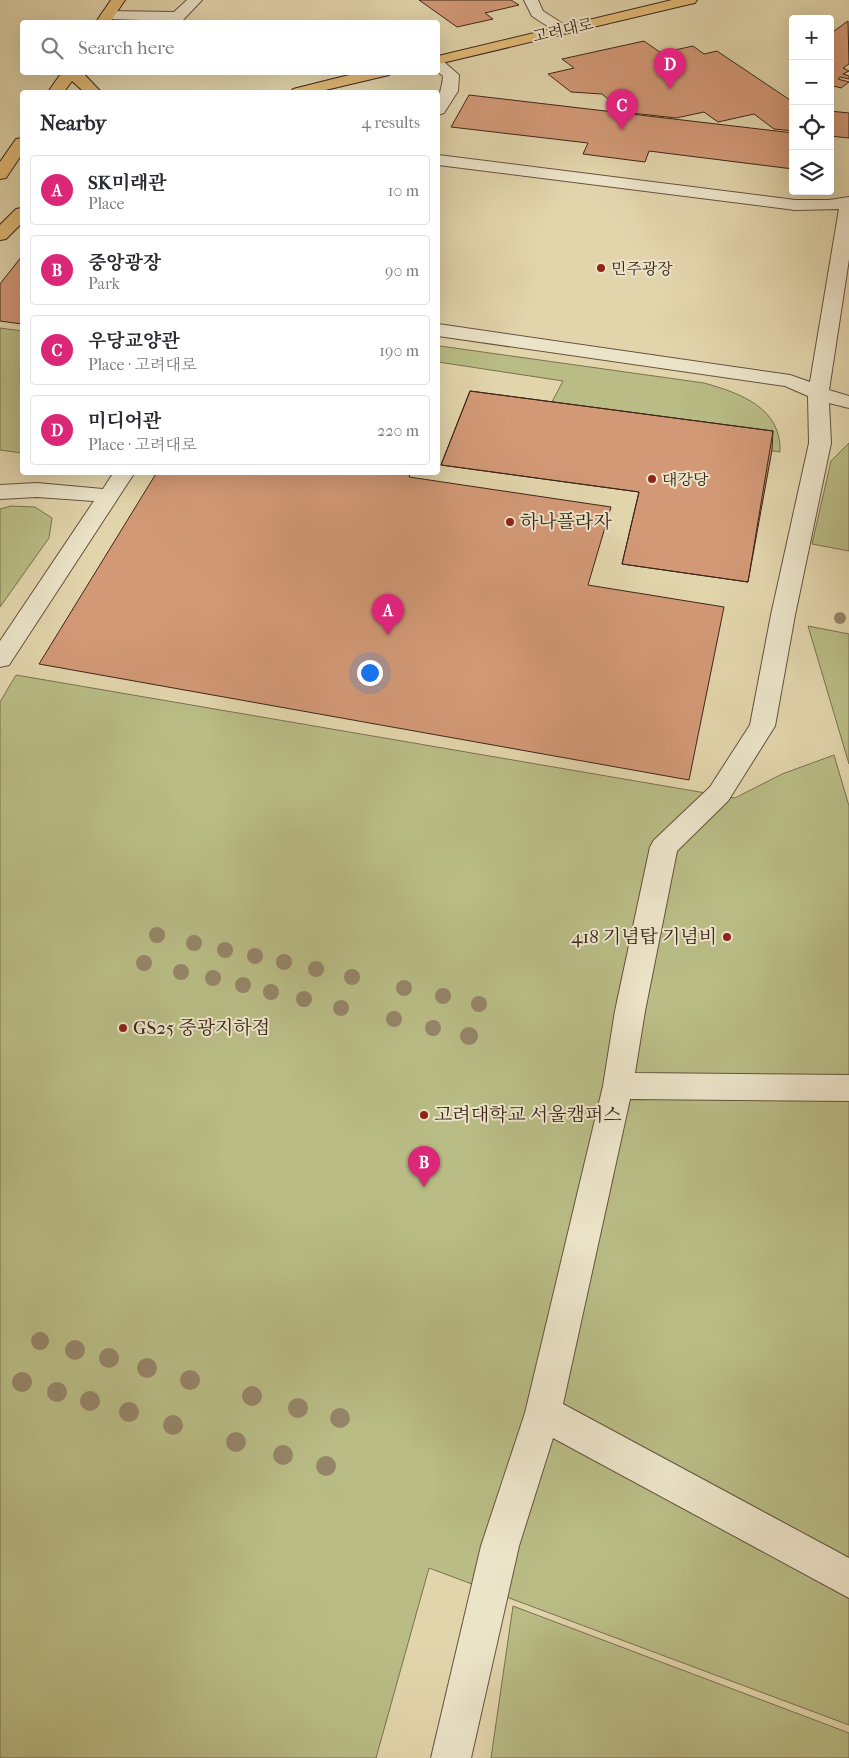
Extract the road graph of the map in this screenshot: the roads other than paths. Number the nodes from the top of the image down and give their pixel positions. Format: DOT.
graph roads {
  1 [pos="118,0"];
  2 [pos="195,0"];
  3 [pos="531,0"];
  4 [pos="690,0"];
  5 [pos="105,19"];
  6 [pos="562,30"];
  7 [pos="440,60"];
  8 [pos="440,66"];
  9 [pos="69,75"];
  10 [pos="74,75"];
  11 [pos="371,75"];
  12 [pos="328,86"];
  13 [pos="58,90"];
  14 [pos="91,90"];
  15 [pos="301,90"];
  16 [pos="309,90"];
  17 [pos="440,107"];
  18 [pos="20,146"];
  19 [pos="442,160"];
  20 [pos="7,164"];
  21 [pos="849,202"];
  22 [pos="20,215"];
  23 [pos="0,234"];
  24 [pos="440,330"];
  25 [pos="818,393"];
  26 [pos="849,402"];
  27 [pos="123,475"];
  28 [pos="0,492"];
  29 [pos="108,496"];
  30 [pos="0,659"];
  31 [pos="618,1086"];
  32 [pos="849,1088"];
  33 [pos="543,1413"];
  34 [pos="849,1578"];
  35 [pos="451,1758"];
  1 -- 5 [label="main road"];
  2 -- 5 [label="street"];
  3 -- 6 [label="street"];
  4 -- 6 [label="main road, 고려대로"];
  6 -- 7 [label="main road, 고려대로"];
  8 -- 17 [label="street"];
  9 -- 13 [label="main road"];
  10 -- 14 [label="main road"];
  11 -- 12 [label="main road"];
  12 -- 15 [label="main road"];
  12 -- 16 [label="main road"];
  18 -- 20 [label="main road"];
  19 -- 21 [label="street"];
  21 -- 25 [label="street"];
  22 -- 23 [label="main road"];
  24 -- 25 [label="street"];
  25 -- 26 [label="street"];
  25 -- 31 [label="street"];
  27 -- 29 [label="street"];
  28 -- 29 [label="street"];
  29 -- 30 [label="street"];
  31 -- 32 [label="street"];
  31 -- 33 [label="street"];
  33 -- 34 [label="street"];
  33 -- 35 [label="street"];
}
